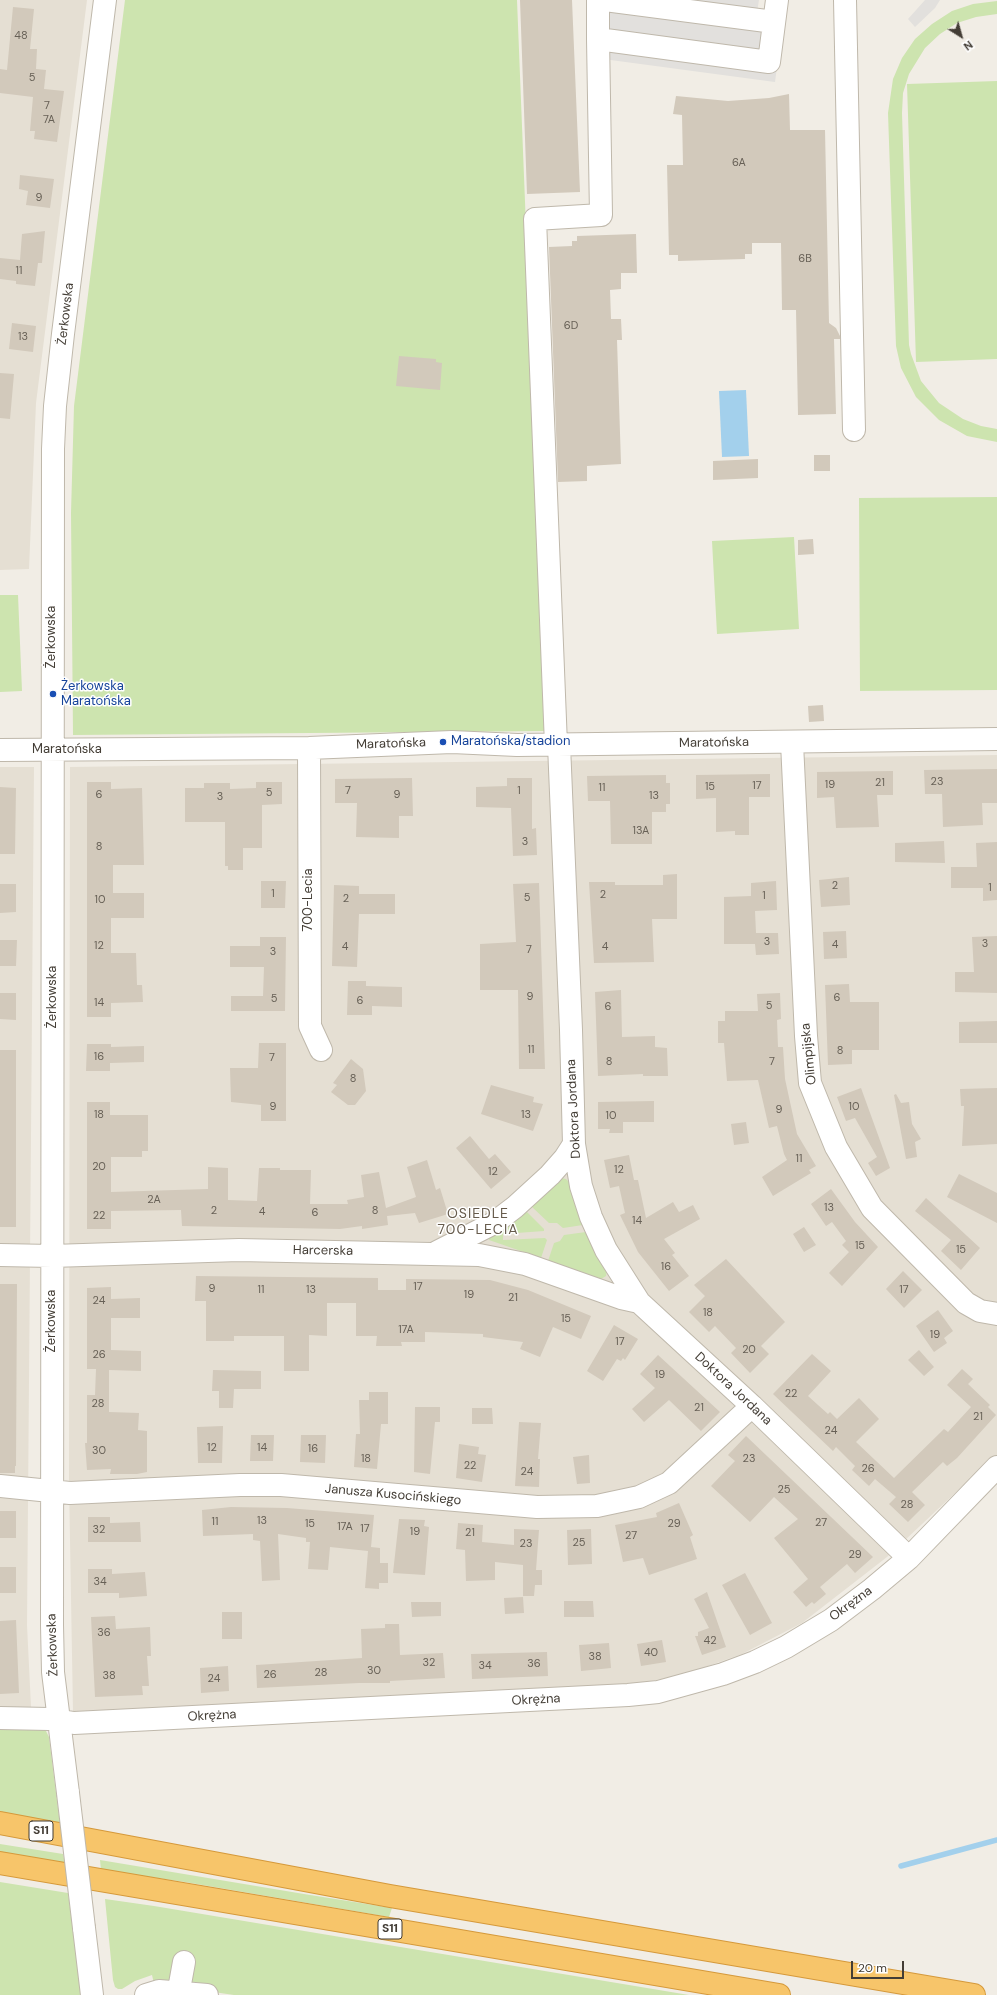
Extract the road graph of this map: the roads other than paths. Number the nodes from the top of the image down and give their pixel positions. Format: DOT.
graph roads {
  1 [pos="105,0"];
  2 [pos="598,0"];
  3 [pos="606,0"];
  4 [pos="777,0"];
  5 [pos="845,0"];
  6 [pos="774,22"];
  7 [pos="598,39"];
  8 [pos="854,430"];
  9 [pos="997,740"];
  10 [pos="792,743"];
  11 [pos="557,745"];
  12 [pos="309,748"];
  13 [pos="0,750"];
  14 [pos="53,750"];
  15 [pos="321,1050"];
  16 [pos="574,1144"];
  17 [pos="434,1253"];
  18 [pos="0,1255"];
  19 [pos="52,1256"];
  20 [pos="639,1302"];
  21 [pos="997,1314"];
  22 [pos="752,1406"];
  23 [pos="997,1467"];
  24 [pos="0,1486"];
  25 [pos="52,1490"];
  26 [pos="910,1558"];
  27 [pos="0,1718"];
  28 [pos="59,1721"];
  29 [pos="0,1823"];
  30 [pos="0,1863"];
  31 [pos="184,1962"];
  32 [pos="178,1994"];
  33 [pos="92,1995"];
  34 [pos="146,1995"];
  35 [pos="207,1995"];
  36 [pos="779,1995"];
  37 [pos="974,1995"];
  1 -- 14 [label="street, Żerkowska"];
  2 -- 7 [label="street"];
  3 -- 6 [label="street"];
  4 -- 6 [label="street"];
  5 -- 8 [label="street"];
  6 -- 7 [label="street"];
  7 -- 11 [label="street, Doktora Jordana"];
  9 -- 10 [label="street, Maratońska"];
  10 -- 11 [label="street, Maratońska"];
  10 -- 21 [label="street, Olimpijska"];
  11 -- 12 [label="street, Maratońska"];
  11 -- 16 [label="street, Doktora Jordana"];
  12 -- 14 [label="street, Maratońska"];
  12 -- 15 [label="street, 700-Lecia"];
  13 -- 14 [label="street, Maratońska"];
  14 -- 19 [label="street, Żerkowska"];
  16 -- 17 [label="street"];
  16 -- 20 [label="street, Doktora Jordana"];
  17 -- 19 [label="street, Harcerska"];
  17 -- 20 [label="street, Harcerska"];
  18 -- 19 [label="street, Harcerska"];
  19 -- 25 [label="street, Żerkowska"];
  20 -- 22 [label="street, Doktora Jordana"];
  22 -- 25 [label="street, Janusza Kusocińskiego"];
  22 -- 26 [label="street, Doktora Jordana"];
  23 -- 26 [label="street, Okrężna"];
  24 -- 25 [label="street, Janusza Kusocińskiego"];
  25 -- 28 [label="street, Żerkowska"];
  26 -- 28 [label="street, Okrężna"];
  27 -- 28 [label="street, Okrężna"];
  28 -- 33 [label="street, Żerkowska, bridge"];
  29 -- 37 [label="highway, S11"];
  30 -- 36 [label="highway, S11"];
  31 -- 32 [label="street"];
  32 -- 34 [label="street"];
  32 -- 35 [label="street"];
}
